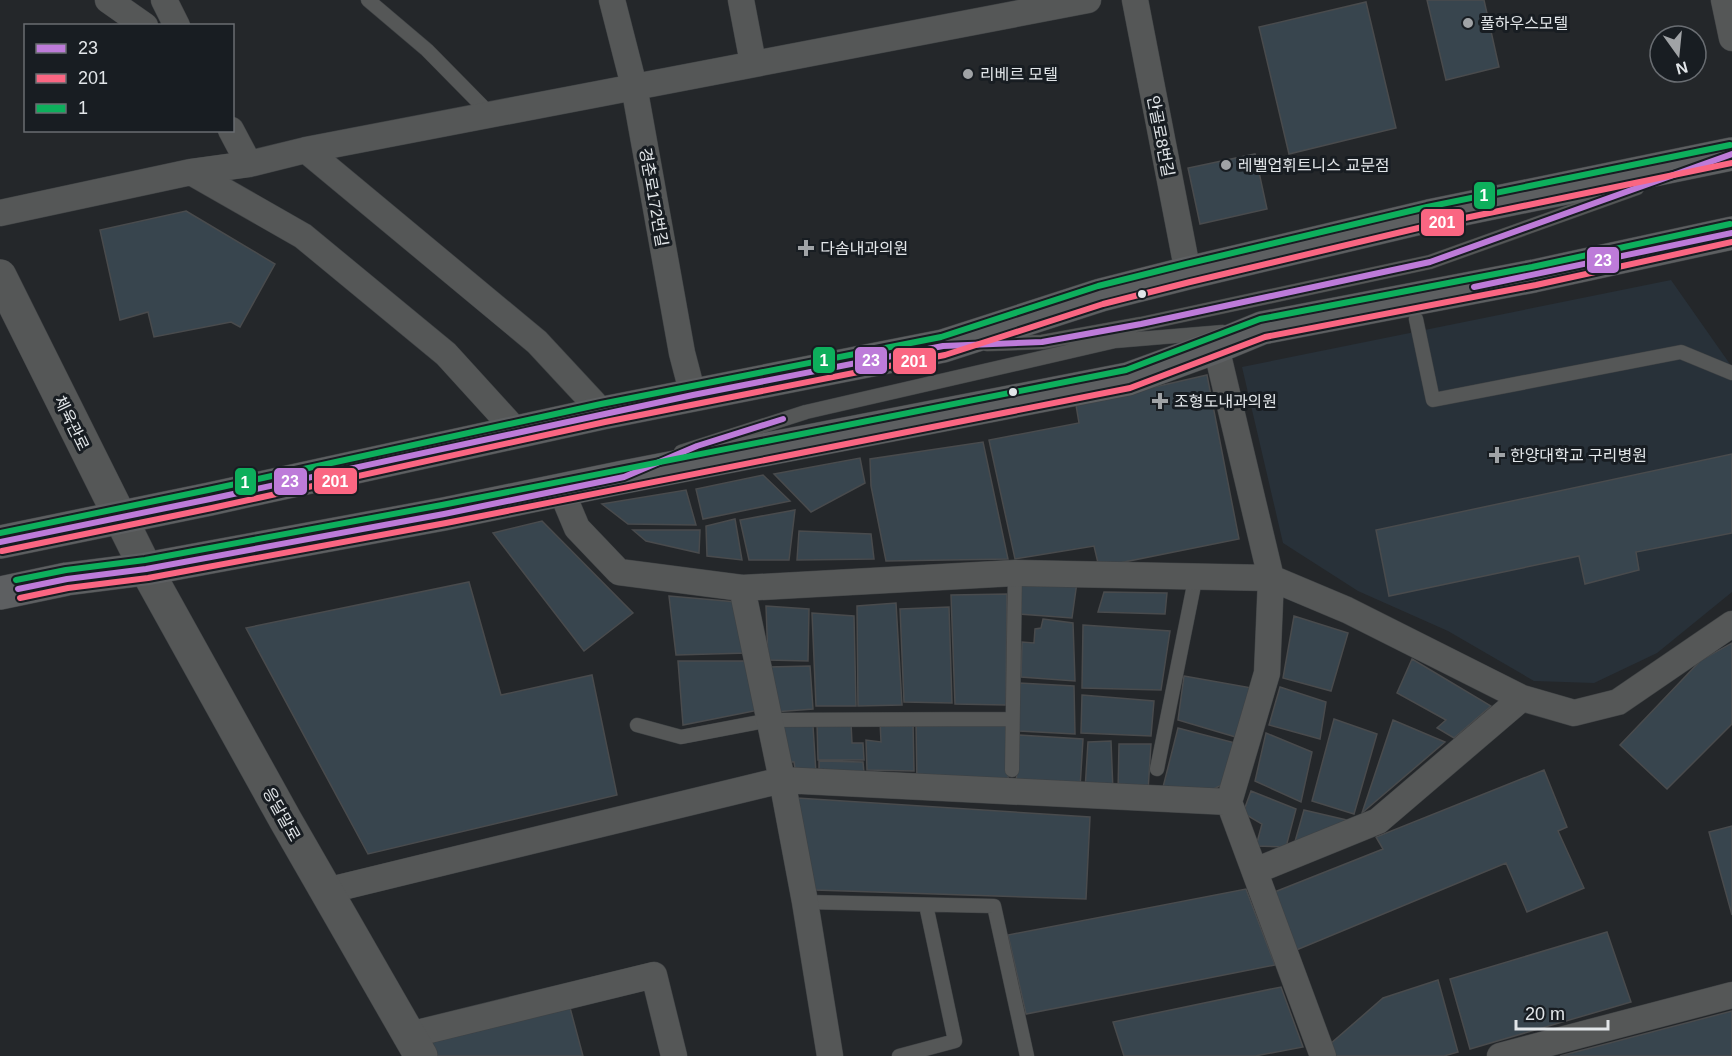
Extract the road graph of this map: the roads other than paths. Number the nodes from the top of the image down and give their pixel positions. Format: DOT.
graph roads {
  1 [pos="108,0"];
  2 [pos="165,0"];
  3 [pos="368,0"];
  4 [pos="612,0"];
  5 [pos="741,0"];
  6 [pos="1088,0"];
  7 [pos="1135,0"];
  8 [pos="1724,0"];
  9 [pos="142,24"];
  10 [pos="176,24"];
  11 [pos="1732,38"];
  12 [pos="753,63"];
  13 [pos="634,86"];
  14 [pos="490,114"];
  15 [pos="232,132"];
  16 [pos="306,150"];
  17 [pos="1732,154"];
  18 [pos="249,164"];
  19 [pos="191,172"];
  20 [pos="0,213"];
  21 [pos="1732,233"];
  22 [pos="1188,273"];
  23 [pos="0,276"];
  24 [pos="1416,319"];
  25 [pos="1262,328"];
  26 [pos="944,346"];
  27 [pos="1216,347"];
  28 [pos="1732,373"];
  29 [pos="693,395"];
  30 [pos="603,413"];
  31 [pos="517,432"];
  32 [pos="624,477"];
  33 [pos="561,490"];
  34 [pos="119,518"];
  35 [pos="0,542"];
  36 [pos="146,569"];
  37 [pos="1015,573"];
  38 [pos="1196,575"];
  39 [pos="1271,578"];
  40 [pos="742,588"];
  41 [pos="0,593"];
  42 [pos="1732,624"];
  43 [pos="1522,698"];
  44 [pos="1012,719"];
  45 [pos="770,720"];
  46 [pos="637,725"];
  47 [pos="1158,769"];
  48 [pos="1012,770"];
  49 [pos="782,780"];
  50 [pos="1229,802"];
  51 [pos="1255,871"];
  52 [pos="326,891"];
  53 [pos="805,902"];
  54 [pos="926,905"];
  55 [pos="1732,995"];
  56 [pos="415,1046"];
  57 [pos="674,1056"];
  58 [pos="830,1056"];
  59 [pos="899,1056"];
  60 [pos="1027,1056"];
  61 [pos="1323,1056"];
  62 [pos="1500,1056"];
  1 -- 9 [label="street"];
  2 -- 10 [label="street"];
  3 -- 14 [label="lane"];
  4 -- 13 [label="street, 경춘로172번길"];
  5 -- 12 [label="street"];
  6 -- 12 [label="street"];
  7 -- 22 [label="street, 안골로8번길"];
  8 -- 11 [label="street"];
  12 -- 13 [label="street"];
  13 -- 14 [label="street"];
  13 -- 29 [label="street, 경춘로172번길"];
  14 -- 16 [label="street"];
  15 -- 18 [label="street"];
  16 -- 18 [label="street"];
  16 -- 30 [label="street"];
  17 -- 22 [label="main road"];
  17 -- 26 [label="lane"];
  18 -- 19 [label="street"];
  19 -- 20 [label="street"];
  19 -- 31 [label="street"];
  21 -- 25 [label="main road"];
  22 -- 26 [label="main road"];
  23 -- 34 [label="street, 체육관로"];
  24 -- 28 [label="lane"];
  25 -- 27 [label="main road"];
  25 -- 32 [label="lane"];
  26 -- 29 [label="main road"];
  27 -- 32 [label="main road"];
  27 -- 39 [label="street"];
  29 -- 30 [label="main road"];
  30 -- 31 [label="main road"];
  31 -- 34 [label="main road"];
  32 -- 33 [label="main road"];
  33 -- 36 [label="main road"];
  33 -- 40 [label="street"];
  34 -- 35 [label="main road"];
  34 -- 36 [label="street, 체육관로"];
  36 -- 41 [label="main road"];
  36 -- 52 [label="street, 응달말로"];
  37 -- 38 [label="street"];
  37 -- 40 [label="street"];
  37 -- 44 [label="lane"];
  38 -- 39 [label="street"];
  38 -- 47 [label="lane"];
  39 -- 43 [label="street"];
  39 -- 50 [label="street"];
  40 -- 45 [label="street"];
  42 -- 43 [label="street"];
  43 -- 51 [label="street"];
  44 -- 45 [label="lane"];
  44 -- 48 [label="lane"];
  45 -- 46 [label="lane"];
  45 -- 49 [label="street"];
  49 -- 50 [label="street"];
  49 -- 52 [label="street"];
  49 -- 53 [label="street"];
  50 -- 51 [label="street"];
  51 -- 61 [label="street"];
  52 -- 56 [label="street, 응달말로"];
  53 -- 54 [label="lane"];
  53 -- 58 [label="street"];
  54 -- 59 [label="lane"];
  54 -- 60 [label="lane"];
  55 -- 62 [label="street"];
  56 -- 57 [label="street"];
}
